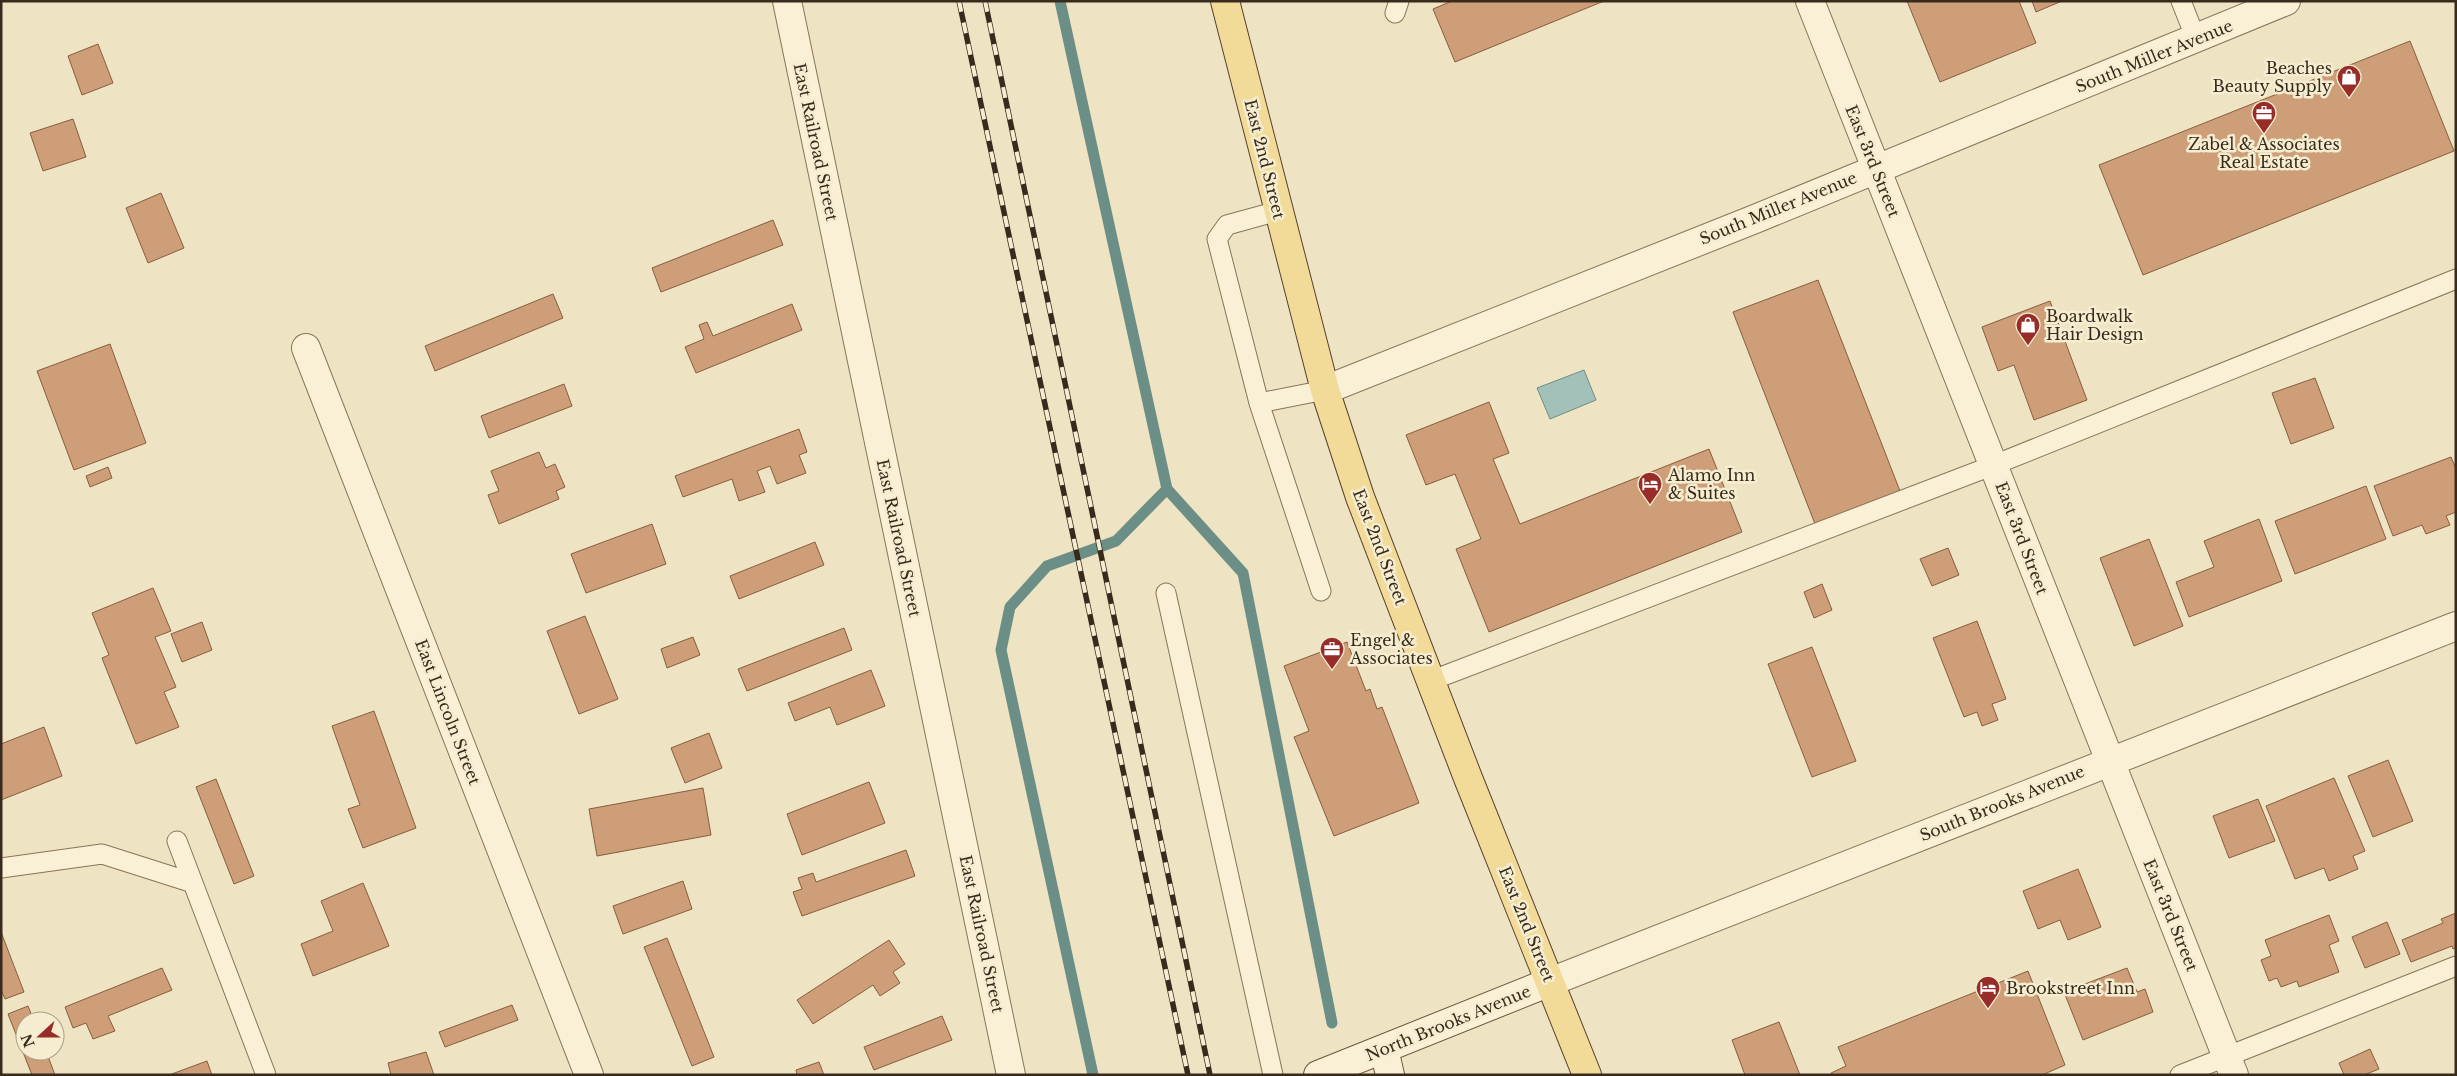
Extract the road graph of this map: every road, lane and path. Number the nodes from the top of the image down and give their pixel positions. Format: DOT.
graph roads {
  1 [pos="787,1"];
  2 [pos="1225,1"];
  3 [pos="1810,1"];
  4 [pos="2181,1"];
  5 [pos="2286,1"];
  6 [pos="2196,39"];
  7 [pos="1876,169"];
  8 [pos="1278,211"];
  9 [pos="2456,278"];
  10 [pos="306,348"];
  11 [pos="1325,390"];
  12 [pos="1259,403"];
  13 [pos="1994,465"];
  14 [pos="1321,591"];
  15 [pos="1166,592"];
  16 [pos="2456,626"];
  17 [pos="1430,681"];
  18 [pos="2110,761"];
  19 [pos="177,841"];
  20 [pos="1,868"];
  21 [pos="193,883"];
  22 [pos="2456,966"];
  23 [pos="1550,982"];
  24 [pos="1387,1062"];
  25 [pos="2231,1066"];
  26 [pos="266,1075"];
  27 [pos="589,1075"];
  28 [pos="1011,1075"];
  29 [pos="1273,1075"];
  30 [pos="1318,1075"];
  31 [pos="1587,1075"];
  32 [pos="2180,1075"];
  1 -- 28 [label="street, East Railroad Street"];
  2 -- 8 [label="main road, East 2nd Street"];
  3 -- 7 [label="street, East 3rd Street"];
  4 -- 6 [label="lane"];
  5 -- 6 [label="street, South Miller Avenue"];
  6 -- 7 [label="street, South Miller Avenue"];
  7 -- 11 [label="street, South Miller Avenue"];
  7 -- 13 [label="street, East 3rd Street"];
  8 -- 11 [label="main road, East 2nd Street"];
  8 -- 12 [label="lane"];
  9 -- 13 [label="lane"];
  10 -- 27 [label="street, East Lincoln Street"];
  11 -- 12 [label="lane"];
  11 -- 17 [label="main road, East 2nd Street"];
  12 -- 14 [label="lane"];
  13 -- 17 [label="lane"];
  13 -- 18 [label="street, East 3rd Street"];
  15 -- 29 [label="lane"];
  16 -- 18 [label="street, South Brooks Avenue"];
  17 -- 23 [label="main road, East 2nd Street"];
  18 -- 23 [label="street, South Brooks Avenue"];
  18 -- 25 [label="street, East 3rd Street"];
  19 -- 21 [label="lane"];
  20 -- 21 [label="lane"];
  21 -- 26 [label="lane"];
  22 -- 25 [label="lane"];
  23 -- 24 [label="street, North Brooks Avenue"];
  23 -- 31 [label="main road, East 2nd Street"];
  24 -- 30 [label="street, North Brooks Avenue"];
  25 -- 32 [label="lane"];
}
